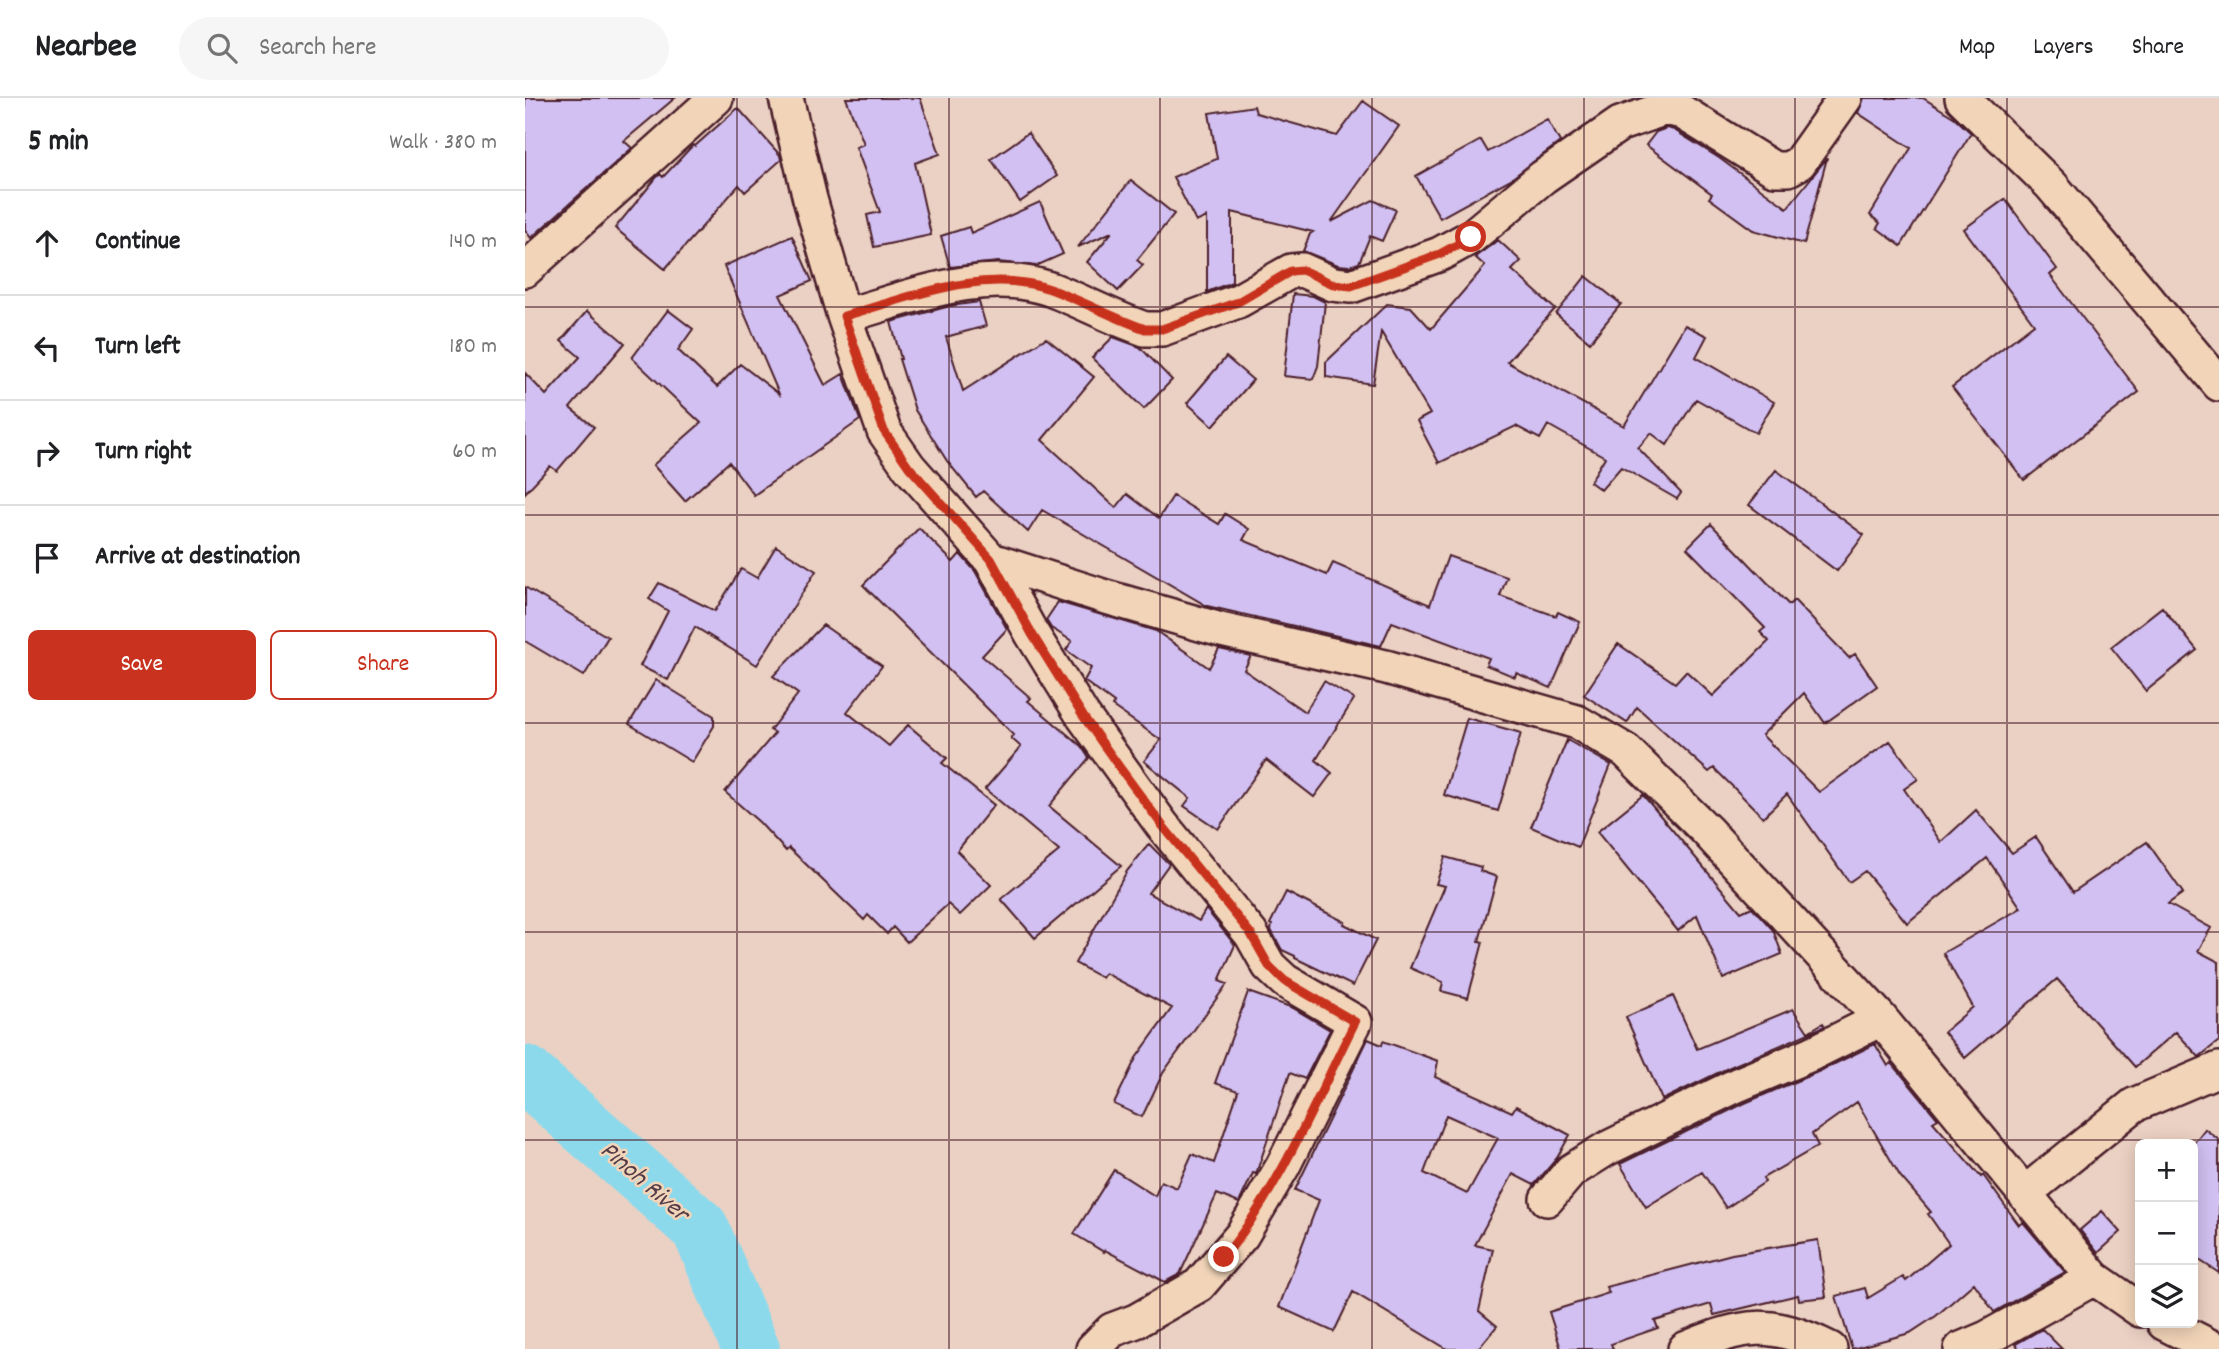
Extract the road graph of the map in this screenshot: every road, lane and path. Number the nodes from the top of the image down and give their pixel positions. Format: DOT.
graph roads {
  1 [pos="716,98"];
  2 [pos="786,98"];
  3 [pos="1845,98"];
  4 [pos="1962,98"];
  5 [pos="525,270"];
  6 [pos="844,316"];
  7 [pos="2219,384"];
  8 [pos="991,559"];
  9 [pos="1881,1019"];
  10 [pos="2219,1069"];
  11 [pos="2025,1193"];
  12 [pos="1546,1199"];
  13 [pos="2094,1278"];
  14 [pos="2135,1307"];
  15 [pos="2174,1328"];
  16 [pos="1093,1349"];
  17 [pos="1685,1349"];
  18 [pos="1830,1349"];
  19 [pos="1961,1349"];
  20 [pos="2215,1349"];
  1 -- 5 [label="street"];
  2 -- 6 [label="street"];
  3 -- 6 [label="street"];
  4 -- 7 [label="street"];
  6 -- 8 [label="street"];
  8 -- 9 [label="street"];
  8 -- 16 [label="street"];
  9 -- 11 [label="street"];
  9 -- 12 [label="street"];
  10 -- 11 [label="street"];
  11 -- 13 [label="street"];
  13 -- 14 [label="street"];
  13 -- 19 [label="street"];
  15 -- 20 [label="street"];
  17 -- 18 [label="street"];
}
